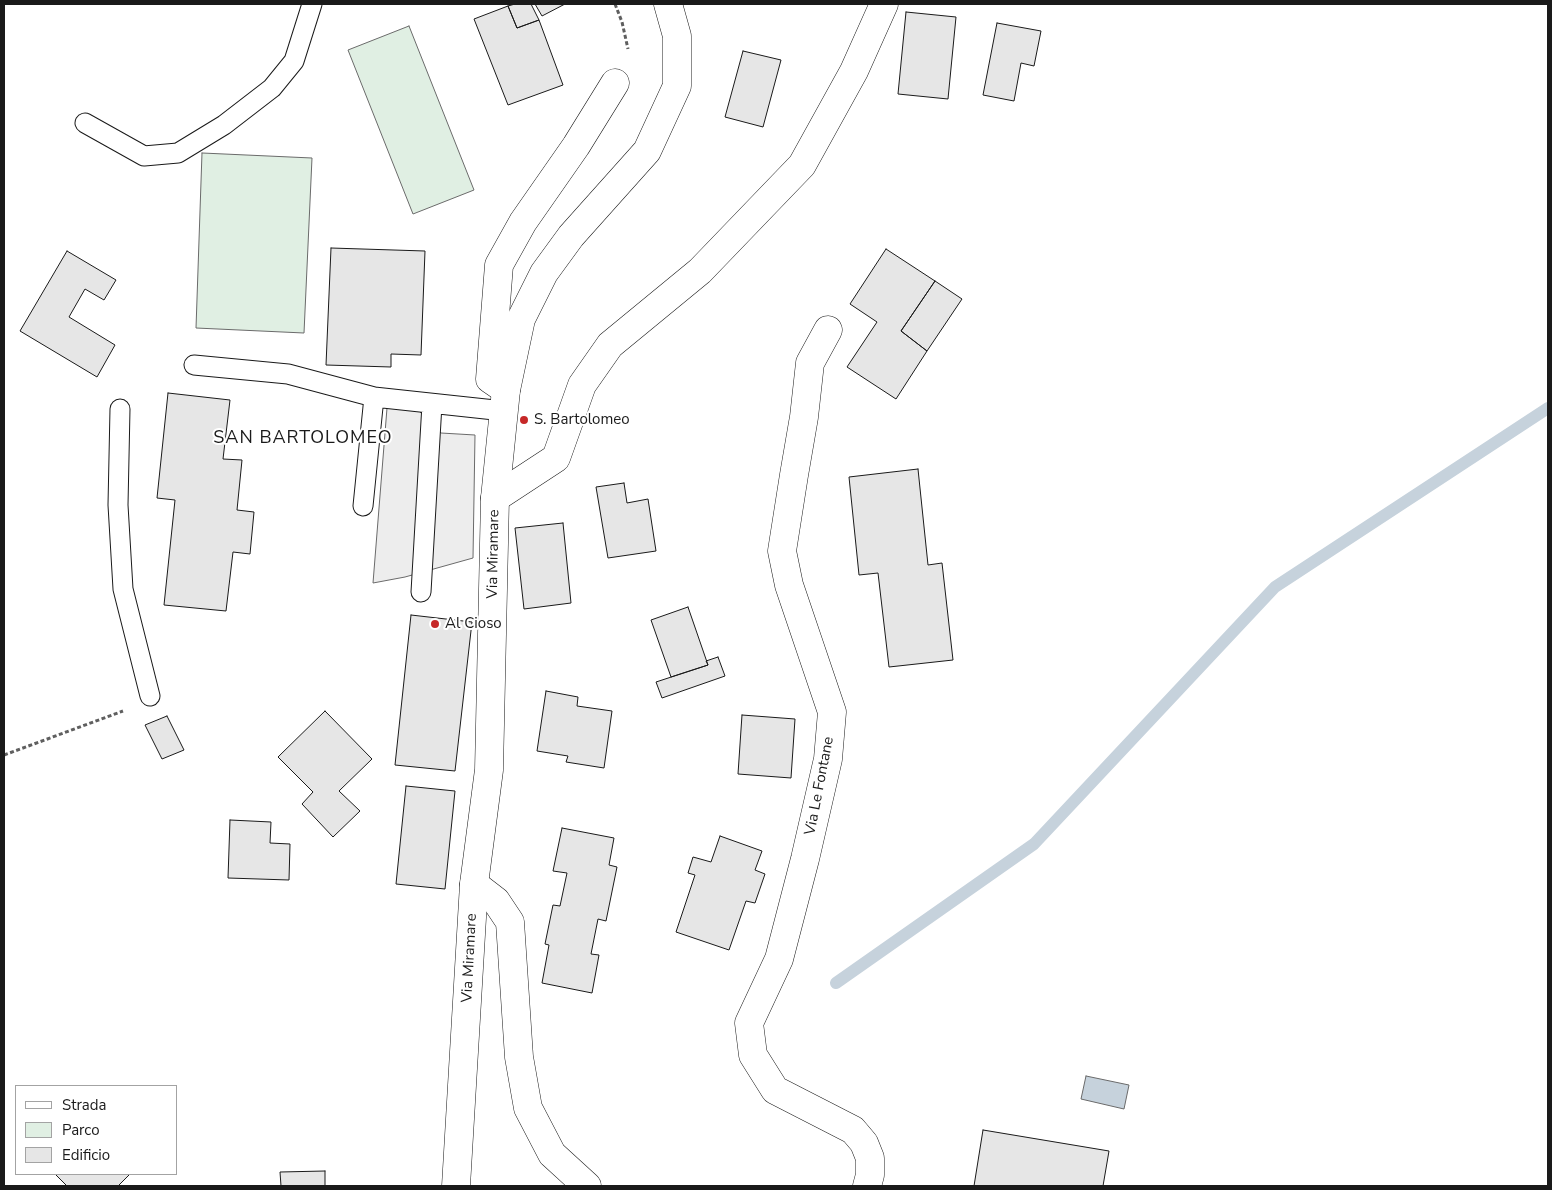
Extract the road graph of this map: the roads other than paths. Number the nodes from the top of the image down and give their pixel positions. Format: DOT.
graph roads {
  1 [pos="312,4"];
  2 [pos="668,4"];
  3 [pos="884,4"];
  4 [pos="615,83"];
  5 [pos="85,123"];
  6 [pos="828,330"];
  7 [pos="194,365"];
  8 [pos="374,397"];
  9 [pos="505,400"];
  10 [pos="432,404"];
  11 [pos="120,409"];
  12 [pos="495,498"];
  13 [pos="363,506"];
  14 [pos="421,592"];
  15 [pos="150,696"];
  16 [pos="474,884"];
  17 [pos="456,1186"];
  18 [pos="587,1186"];
  19 [pos="867,1186"];
  1 -- 5 [label="lane"];
  2 -- 9 [label="street, Via Miramare"];
  3 -- 12 [label="street"];
  4 -- 9 [label="street"];
  6 -- 19 [label="street, Via Le Fontane"];
  7 -- 8 [label="lane"];
  8 -- 10 [label="lane"];
  8 -- 13 [label="lane"];
  9 -- 10 [label="lane"];
  9 -- 12 [label="street, Via Miramare"];
  10 -- 14 [label="lane"];
  11 -- 15 [label="lane"];
  12 -- 16 [label="street, Via Miramare"];
  16 -- 17 [label="street, Via Miramare"];
  16 -- 18 [label="street"];
}
